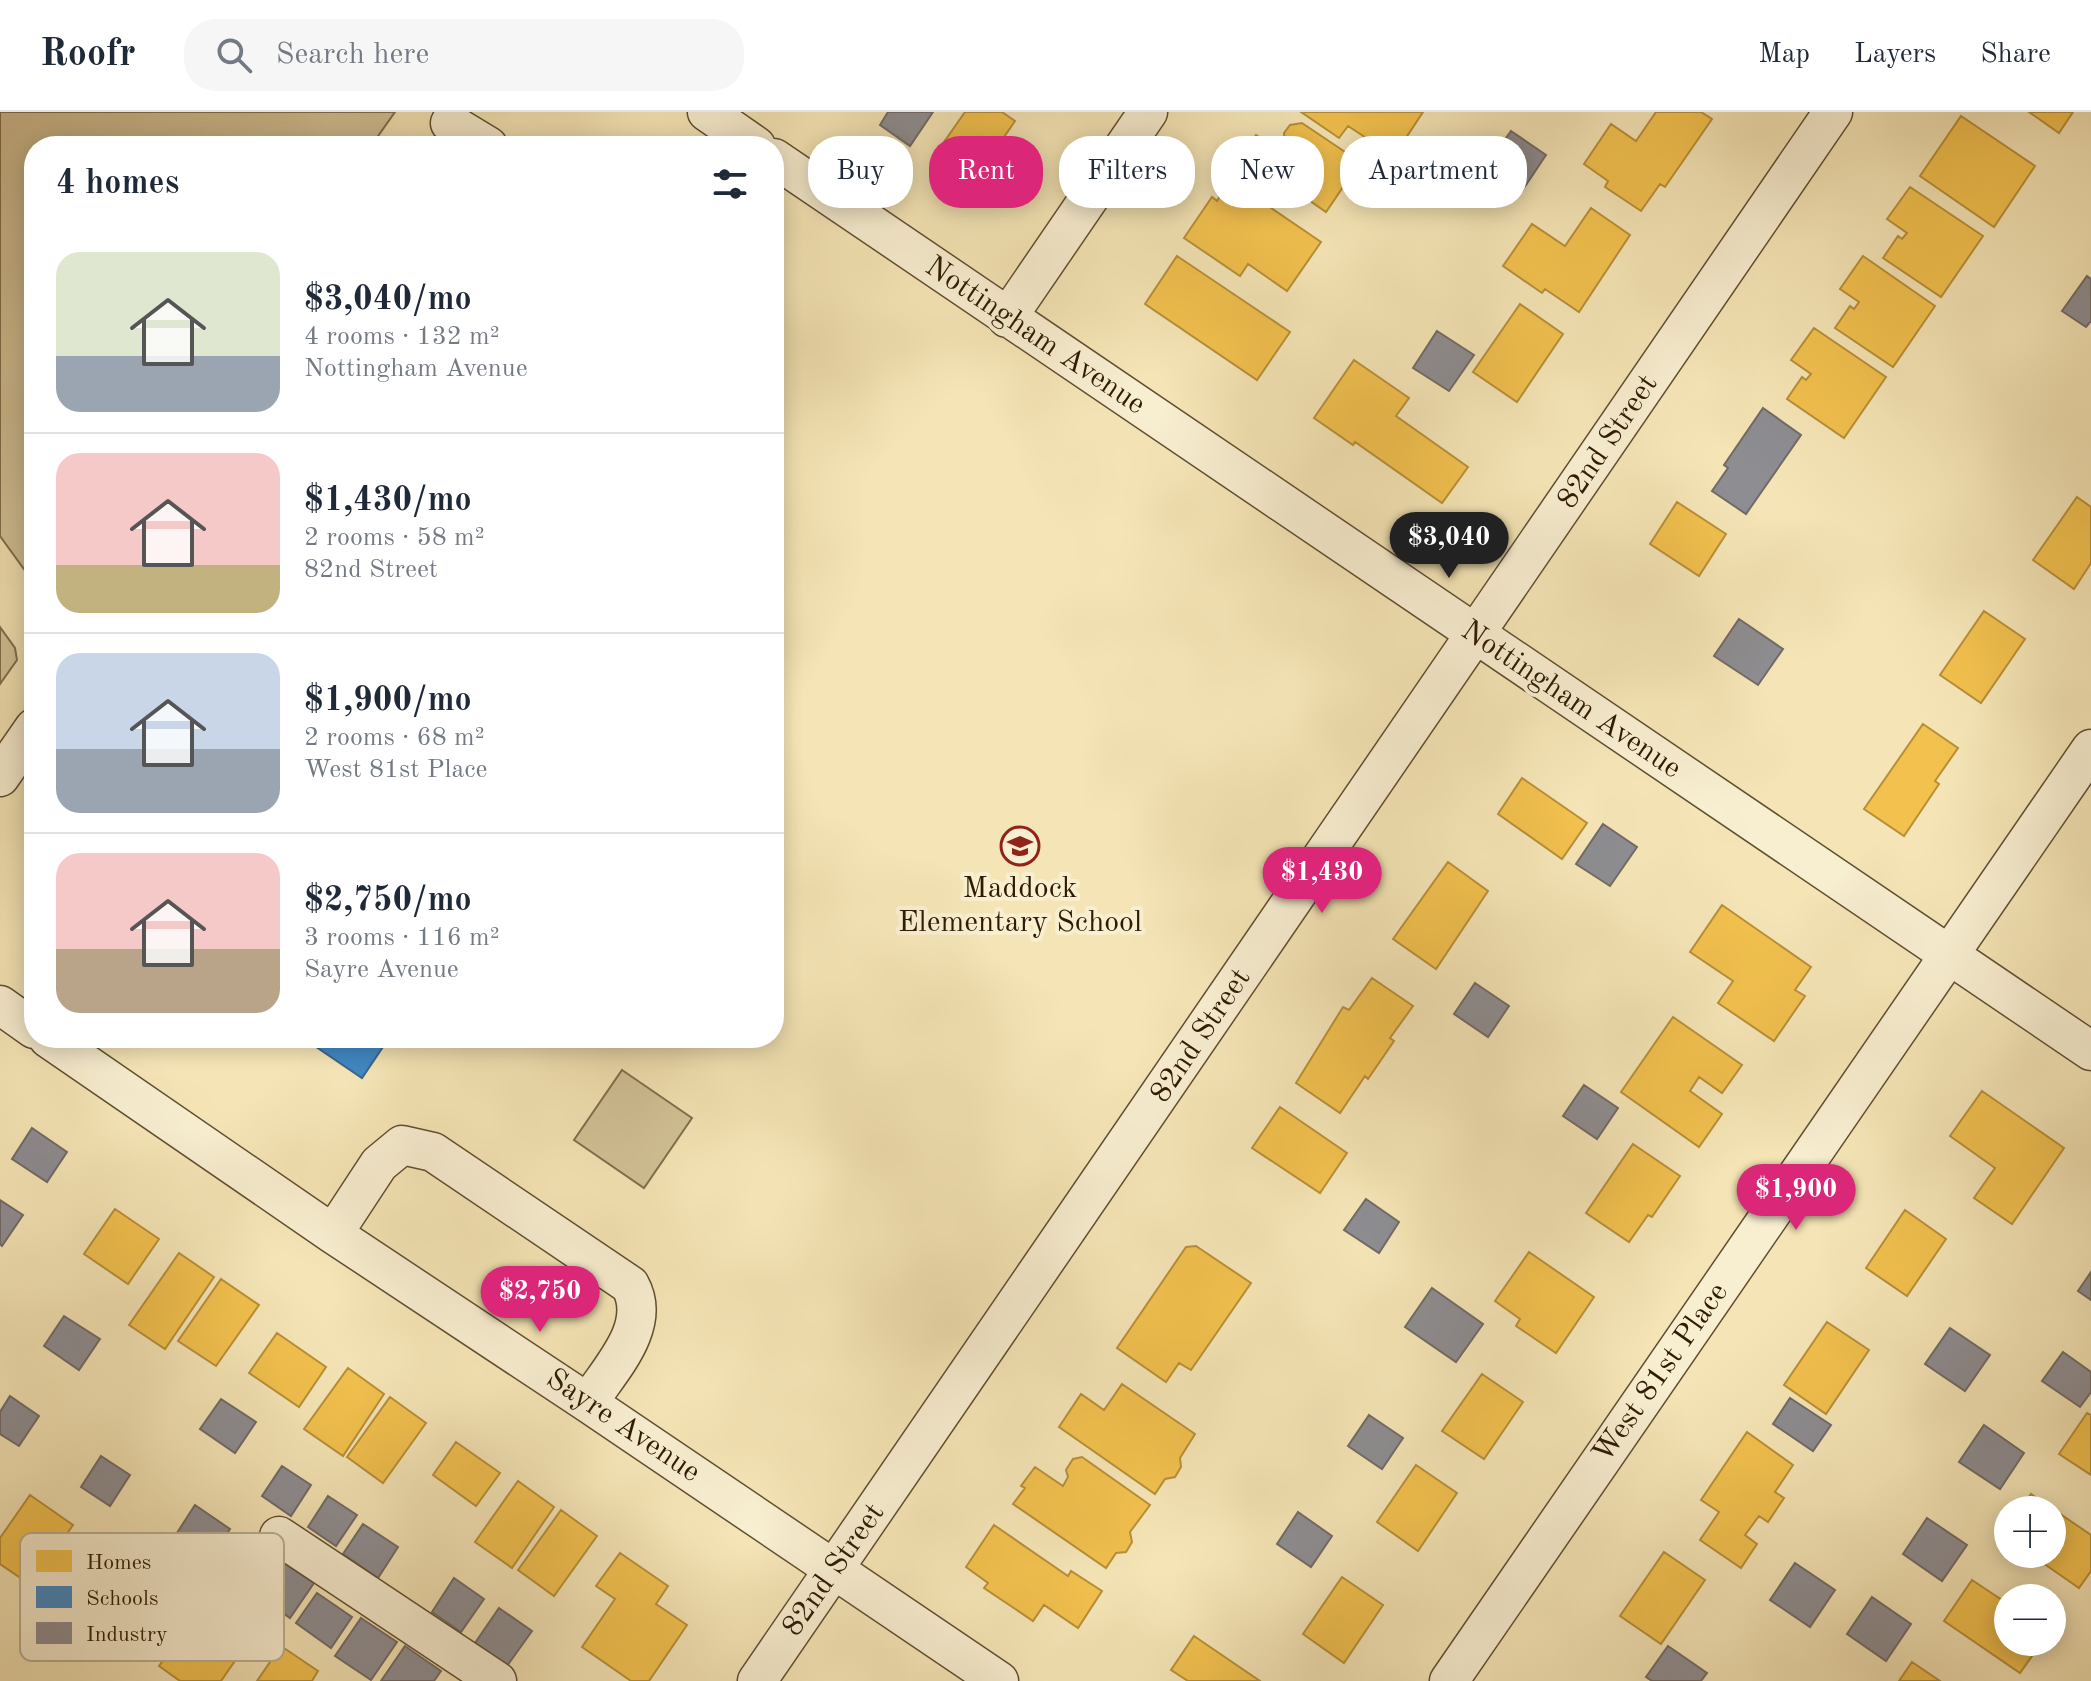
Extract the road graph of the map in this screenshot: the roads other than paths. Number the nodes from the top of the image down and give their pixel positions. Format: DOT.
graph roads {
  1 [pos="707,112"];
  2 [pos="1148,112"];
  3 [pos="1833,112"];
  4 [pos="448,127"];
  5 [pos="467,136"];
  6 [pos="742,136"];
  7 [pos="784,165"];
  8 [pos="1007,318"];
  9 [pos="1476,636"];
  10 [pos="24,742"];
  11 [pos="2091,749"];
  12 [pos="0,777"];
  13 [pos="1949,954"];
  14 [pos="0,1005"];
  15 [pos="24,1022"];
  16 [pos="63,1048"];
  17 [pos="2091,1051"];
  18 [pos="333,1234"];
  19 [pos="588,1403"];
  20 [pos="284,1539"];
  21 [pos="835,1570"];
  22 [pos="497,1681"];
  23 [pos="757,1681"];
  24 [pos="999,1681"];
  25 [pos="1449,1681"];
  1 -- 6 [label="street"];
  2 -- 8 [label="street"];
  3 -- 9 [label="street, 82nd Street"];
  4 -- 5 [label="street"];
  7 -- 8 [label="street, Nottingham Avenue"];
  8 -- 9 [label="street, Nottingham Avenue"];
  9 -- 13 [label="street, Nottingham Avenue"];
  9 -- 21 [label="street, 82nd Street"];
  10 -- 12 [label="street"];
  11 -- 13 [label="street, West 81st Place"];
  13 -- 17 [label="street, Nottingham Avenue"];
  13 -- 25 [label="street, West 81st Place"];
  14 -- 15 [label="street"];
  16 -- 18 [label="street, Sayre Avenue"];
  18 -- 19 [label="street, Sayre Avenue"];
  18 -- 19 [label="street"];
  19 -- 21 [label="street, Sayre Avenue"];
  20 -- 22 [label="street"];
  21 -- 23 [label="street, 82nd Street"];
  21 -- 24 [label="street, Sayre Avenue"];
}
